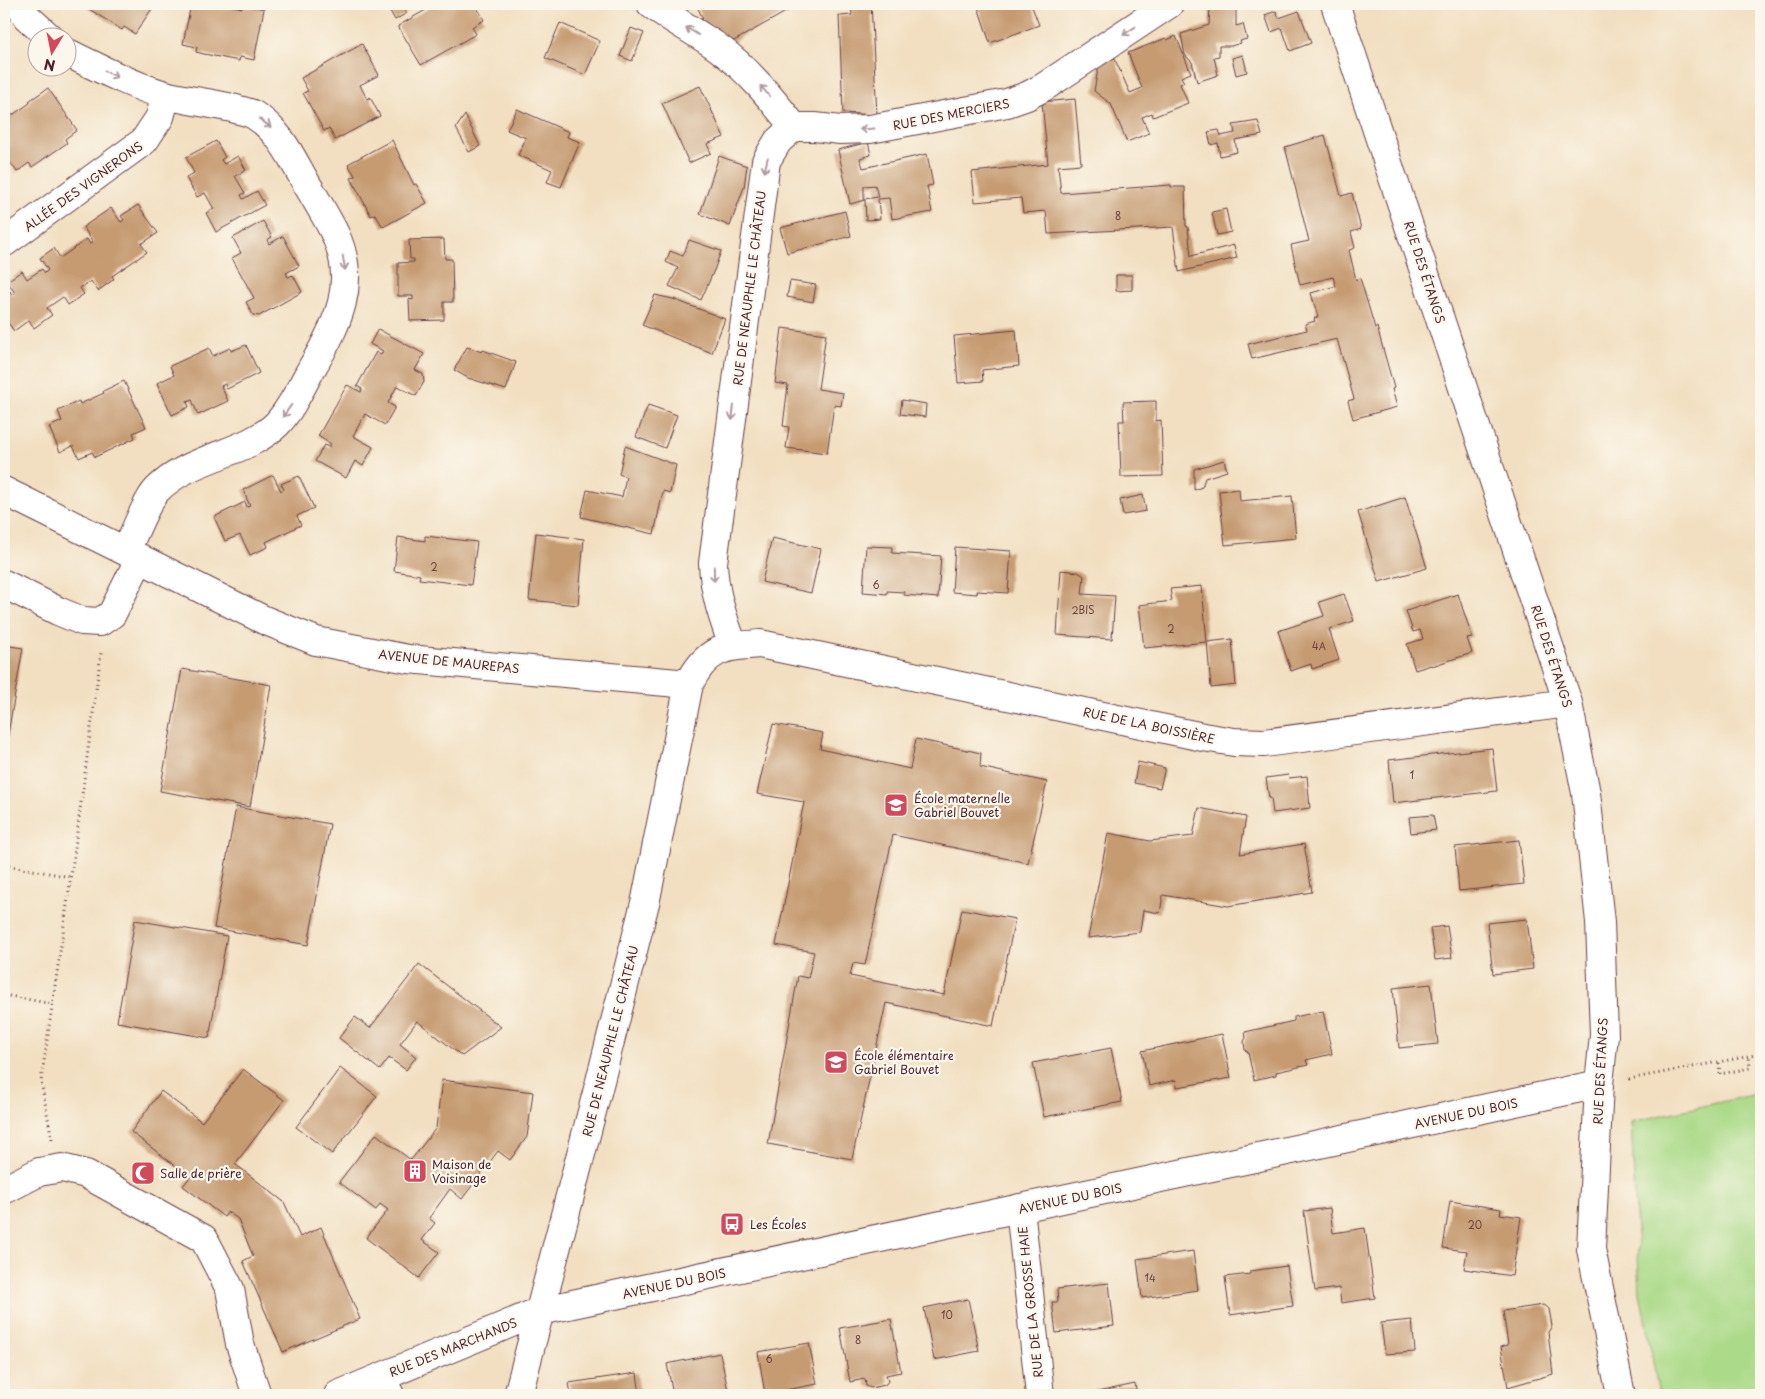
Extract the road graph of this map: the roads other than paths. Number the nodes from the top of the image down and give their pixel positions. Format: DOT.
graph roads {
  1 [pos="18,4"];
  2 [pos="651,4"];
  3 [pos="1170,4"];
  4 [pos="1336,4"];
  5 [pos="39,28"];
  6 [pos="78,58"];
  7 [pos="166,95"];
  8 [pos="794,127"];
  9 [pos="4,243"];
  10 [pos="4,491"];
  11 [pos="133,554"];
  12 [pos="4,584"];
  13 [pos="733,646"];
  14 [pos="689,684"];
  15 [pos="1568,703"];
  16 [pos="1599,1084"];
  17 [pos="4,1190"];
  18 [pos="1020,1208"];
  19 [pos="540,1311"];
  20 [pos="390,1385"];
  21 [pos="257,1395"];
  22 [pos="338,1395"];
  23 [pos="518,1395"];
  24 [pos="1040,1395"];
  25 [pos="1621,1395"];
  1 -- 5 [label="street"];
  8 -- 2 [label="street, one-way"];
  3 -- 8 [label="street, RUE DES MERCIERS, one-way"];
  4 -- 15 [label="street, RUE DES ÉTANGS"];
  6 -- 7 [label="street, one-way"];
  7 -- 9 [label="street, ALLÉE DES VIGNERONS"];
  7 -- 11 [label="street, one-way"];
  8 -- 13 [label="street, RUE DE NEAUPHLE LE CHÂTEAU, one-way"];
  10 -- 11 [label="street, AVENUE DE MAUREPAS"];
  11 -- 12 [label="street"];
  11 -- 14 [label="street, AVENUE DE MAUREPAS"];
  13 -- 14 [label="street"];
  13 -- 15 [label="street, RUE DE LA BOISSIÈRE"];
  14 -- 19 [label="street, RUE DE NEAUPHLE LE CHÂTEAU"];
  15 -- 16 [label="street, RUE DES ÉTANGS"];
  16 -- 18 [label="street, AVENUE DU BOIS"];
  16 -- 25 [label="street, RUE DES ÉTANGS"];
  17 -- 21 [label="street"];
  18 -- 19 [label="street, AVENUE DU BOIS"];
  18 -- 24 [label="street, RUE DE LA GROSSE HAIE"];
  19 -- 20 [label="street, RUE DES MARCHANDS"];
  19 -- 23 [label="street, RUE DE NEAUPHLE LE CHÂTEAU"];
  20 -- 22 [label="street, RUE DES MARCHANDS"];
}
